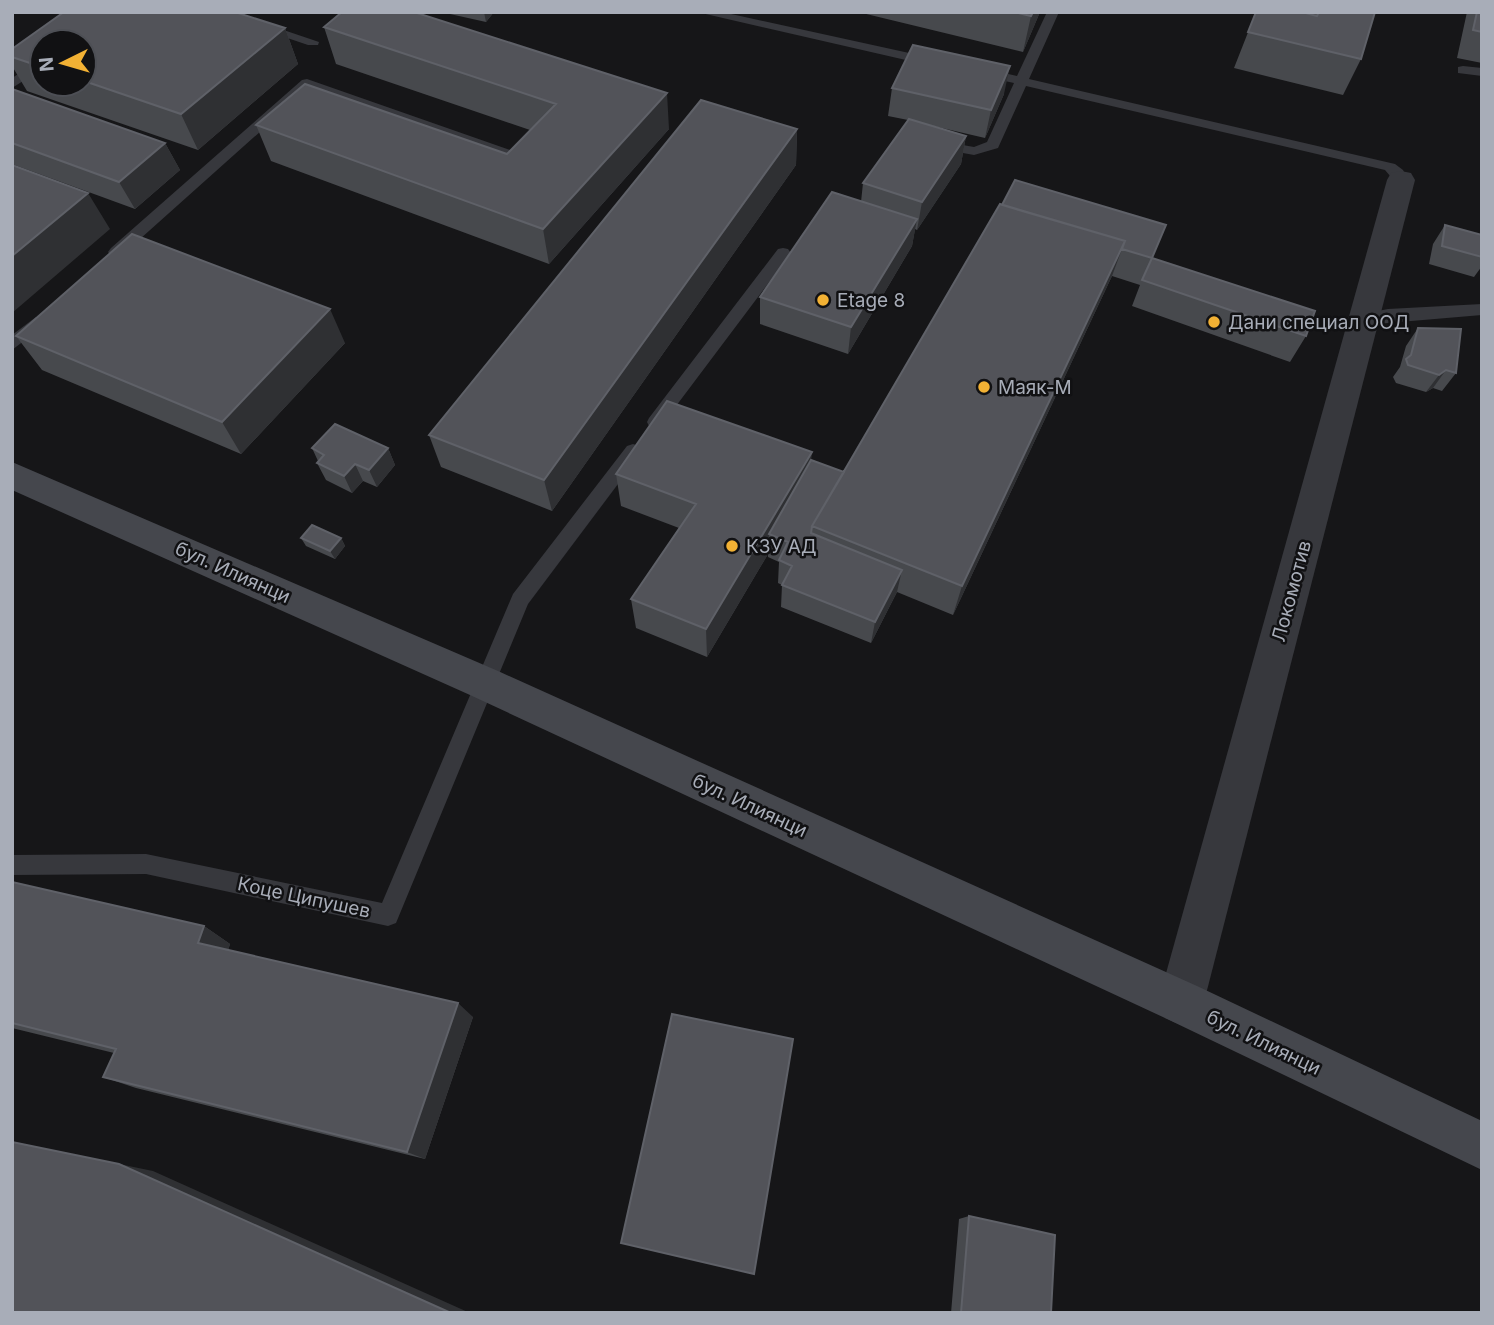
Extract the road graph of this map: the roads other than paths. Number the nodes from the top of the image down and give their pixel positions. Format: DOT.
graph roads {
  1 [pos="216,12"];
  2 [pos="703,12"];
  3 [pos="1053,12"];
  4 [pos="313,42"];
  5 [pos="942,64"];
  6 [pos="969,70"];
  7 [pos="1463,70"];
  8 [pos="1482,72"];
  9 [pos="28,73"];
  10 [pos="1022,81"];
  11 [pos="12,84"];
  12 [pos="939,145"];
  13 [pos="505,153"];
  14 [pos="1401,180"];
  15 [pos="783,253"];
  16 [pos="104,263"];
  17 [pos="1482,309"];
  18 [pos="43,317"];
  19 [pos="1364,319"];
  20 [pos="12,344"];
  21 [pos="12,475"];
  22 [pos="484,683"];
  23 [pos="12,866"];
  24 [pos="1181,1002"];
  25 [pos="1482,1146"];
  1 -- 4 [label="lane"];
  2 -- 5 [label="lane"];
  3 -- 10 [label="lane"];
  6 -- 10 [label="lane"];
  7 -- 8 [label="lane"];
  9 -- 11 [label="lane"];
  10 -- 12 [label="lane"];
  10 -- 14 [label="lane"];
  13 -- 16 [label="lane"];
  14 -- 19 [label="street, Локомотив"];
  15 -- 22 [label="lane"];
  17 -- 19 [label="lane"];
  18 -- 20 [label="lane"];
  19 -- 24 [label="street, Локомотив"];
  21 -- 22 [label="street, бул. Илиянци"];
  22 -- 23 [label="lane, Коце Ципушев"];
  22 -- 24 [label="street, бул. Илиянци"];
  24 -- 25 [label="street, бул. Илиянци"];
}
